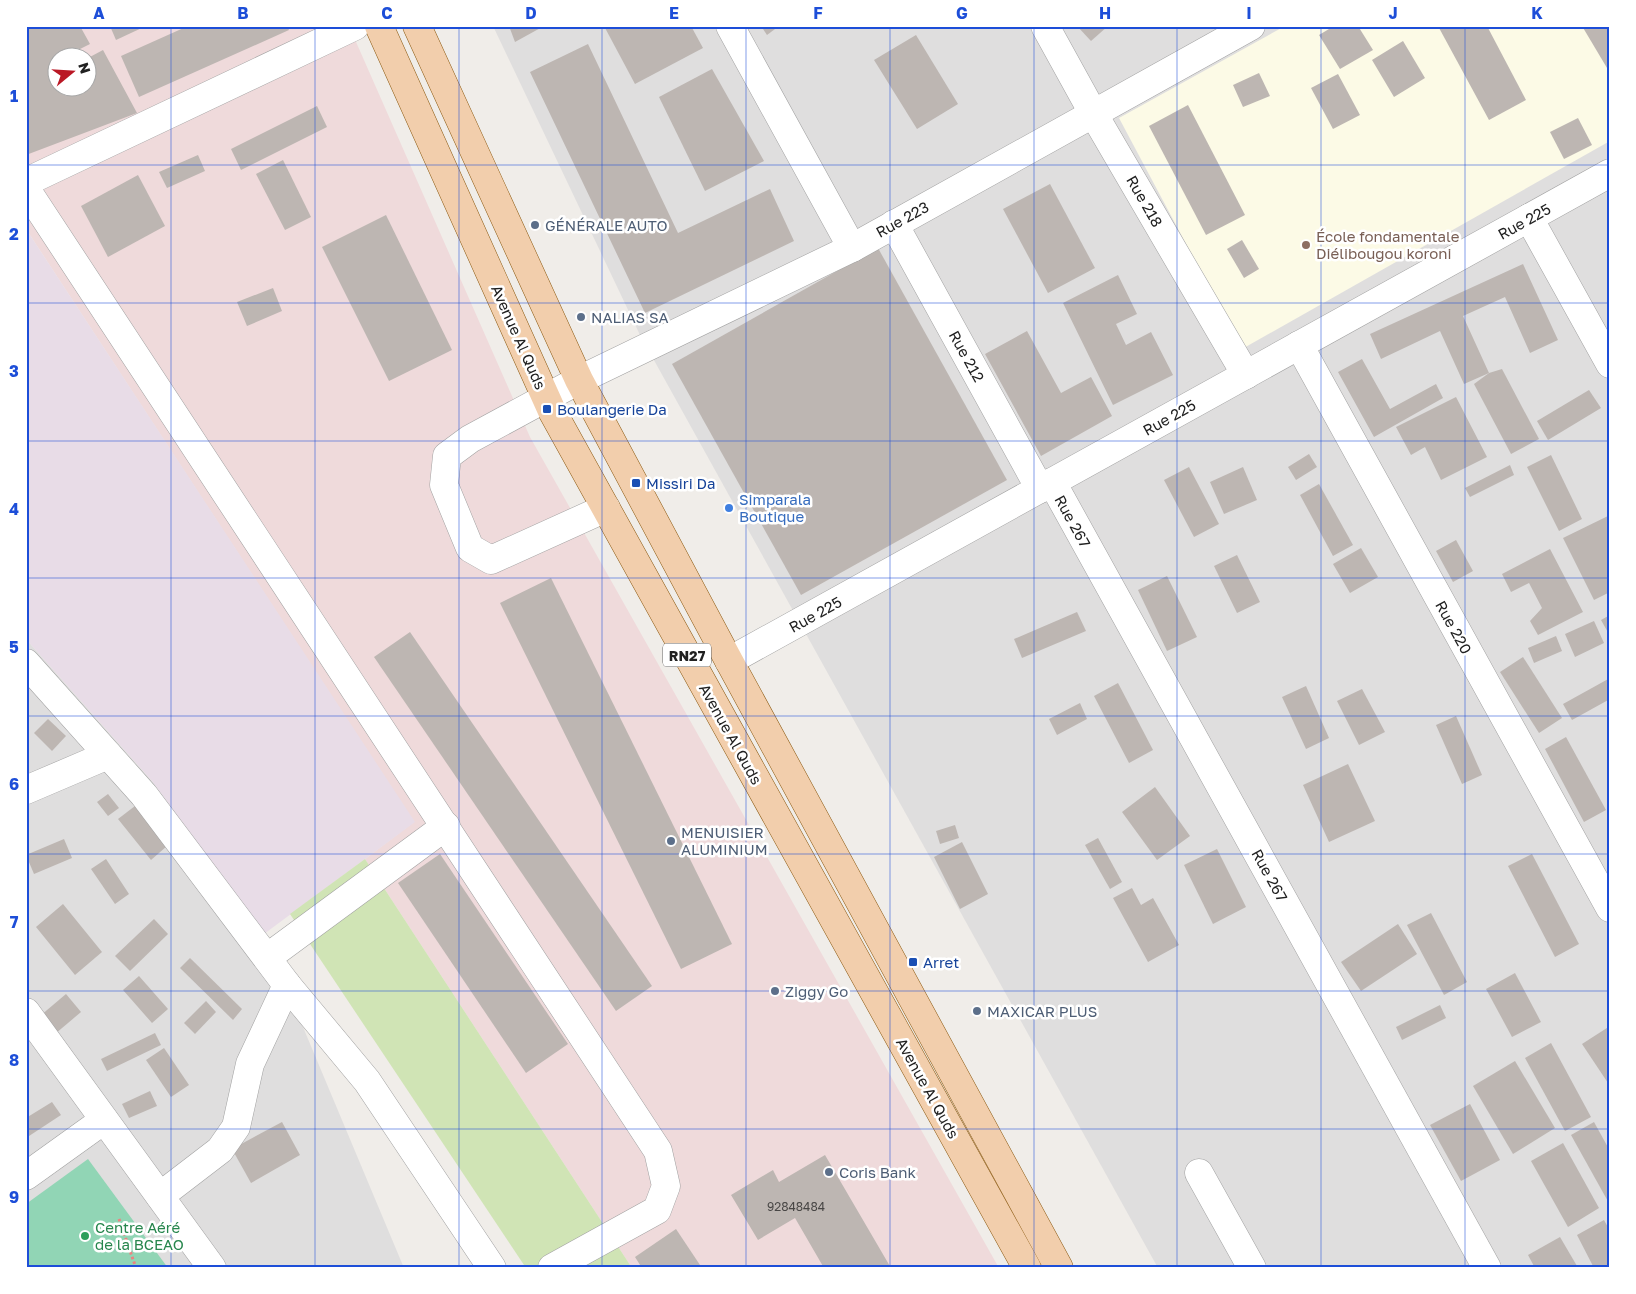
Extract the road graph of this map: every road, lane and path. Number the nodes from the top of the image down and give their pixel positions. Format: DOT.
graph roads {
  1 [pos="355,26"];
  2 [pos="379,26"];
  3 [pos="417,26"];
  4 [pos="730,26"];
  5 [pos="1045,26"];
  6 [pos="1251,26"];
  7 [pos="1093,113"];
  8 [pos="1610,173"];
  9 [pos="26,182"];
  10 [pos="26,189"];
  11 [pos="1529,218"];
  12 [pos="894,224"];
  13 [pos="852,248"];
  14 [pos="1299,345"];
  15 [pos="1610,364"];
  16 [pos="1246,375"];
  17 [pos="579,380"];
  18 [pos="546,397"];
  19 [pos="1046,486"];
  20 [pos="606,508"];
  21 [pos="729,661"];
  22 [pos="26,663"];
  23 [pos="108,755"];
  24 [pos="26,790"];
  25 [pos="446,826"];
  26 [pos="1610,908"];
  27 [pos="268,957"];
  28 [pos="287,985"];
  29 [pos="26,1012"];
  30 [pos="104,1120"];
  31 [pos="1199,1173"];
  32 [pos="26,1176"];
  33 [pos="160,1196"];
  34 [pos="118,1219"];
  35 [pos="136,1268"];
  36 [pos="212,1268"];
  37 [pos="492,1268"];
  38 [pos="552,1268"];
  39 [pos="1027,1268"];
  40 [pos="1058,1268"];
  41 [pos="1252,1268"];
  42 [pos="1487,1268"];
  1 -- 9 [label="street"];
  2 -- 18 [label="main road, Avenue Al Quds / RN27"];
  3 -- 17 [label="main road, Avenue Al Quds / RN27"];
  4 -- 13 [label="street"];
  5 -- 7 [label="street, Rue 218"];
  6 -- 7 [label="street, Rue 223"];
  7 -- 12 [label="street, Rue 223"];
  7 -- 16 [label="street, Rue 218"];
  8 -- 11 [label="street, Rue 225"];
  10 -- 25 [label="street"];
  11 -- 14 [label="street, Rue 225"];
  11 -- 15 [label="street"];
  12 -- 13 [label="street, Rue 223"];
  12 -- 19 [label="street, Rue 212"];
  13 -- 17 [label="street, Rue 223"];
  14 -- 16 [label="street, Rue 225"];
  14 -- 26 [label="street, Rue 220"];
  16 -- 19 [label="street, Rue 225"];
  17 -- 18 [label="street, Rue 223"];
  17 -- 21 [label="main road, Avenue Al Quds / RN27"];
  18 -- 20 [label="main road, Avenue Al Quds / RN27"];
  18 -- 20 [label="street, Rue 223"];
  19 -- 21 [label="street, Rue 225"];
  19 -- 42 [label="street, Rue 267"];
  20 -- 39 [label="main road, Avenue Al Quds / RN27"];
  21 -- 40 [label="main road, Avenue Al Quds / RN27"];
  22 -- 23 [label="street"];
  23 -- 24 [label="street"];
  23 -- 27 [label="street"];
  25 -- 27 [label="street"];
  25 -- 38 [label="street"];
  27 -- 28 [label="street"];
  28 -- 33 [label="street"];
  28 -- 37 [label="street"];
  29 -- 30 [label="street"];
  30 -- 32 [label="street"];
  30 -- 33 [label="street"];
  31 -- 41 [label="street"];
  33 -- 36 [label="street"];
  34 -- 35 [label="path"];
}
